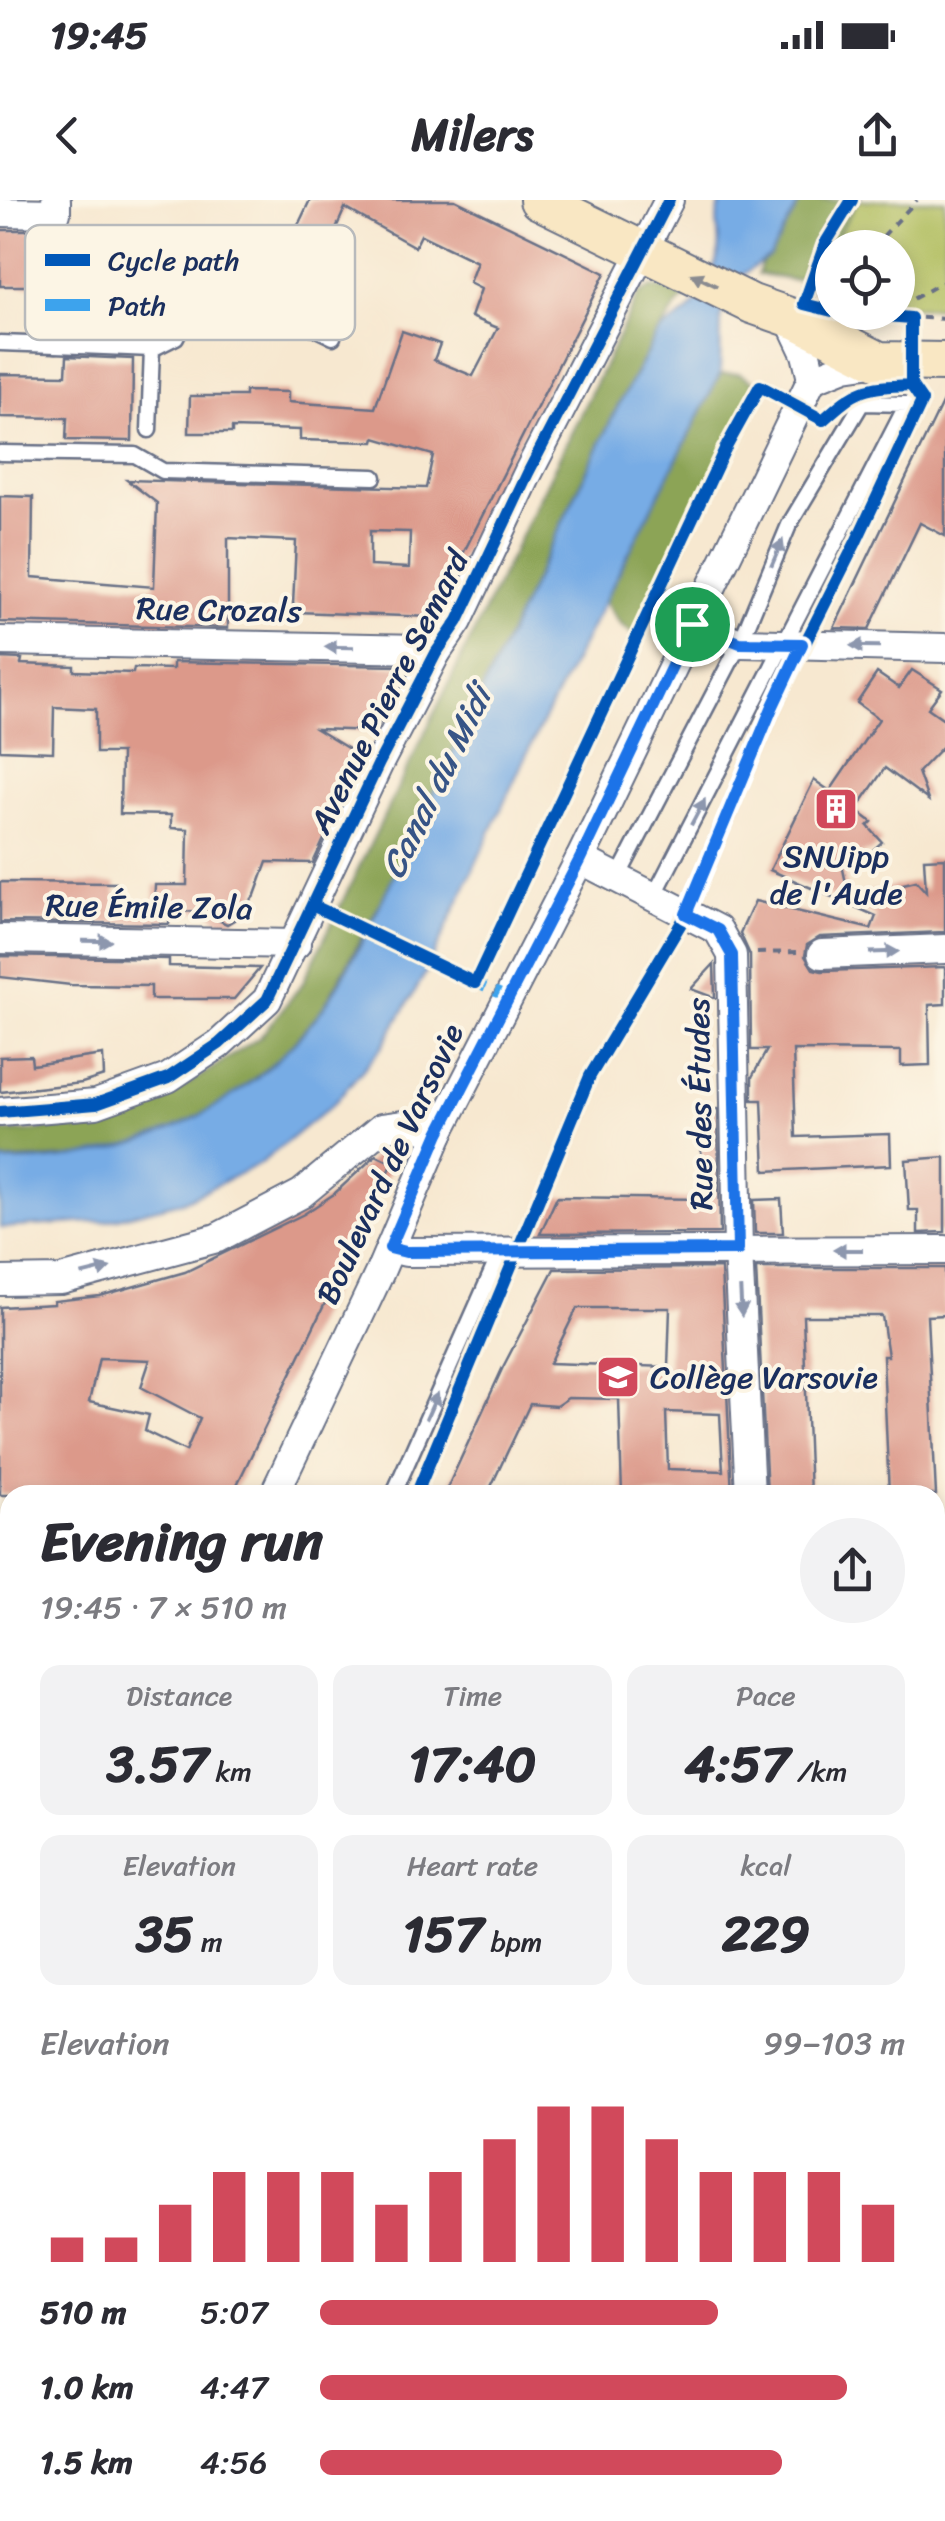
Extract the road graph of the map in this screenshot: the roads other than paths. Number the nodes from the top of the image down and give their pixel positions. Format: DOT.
graph roads {
  1 [pos="539,200"];
  2 [pos="670,200"];
  3 [pos="852,200"];
  4 [pos="56,206"];
  5 [pos="0,212"];
  6 [pos="650,254"];
  7 [pos="794,319"];
  8 [pos="56,340"];
  9 [pos="170,340"];
  10 [pos="0,343"];
  11 [pos="56,345"];
  12 [pos="152,349"];
  13 [pos="880,361"];
  14 [pos="945,362"];
  15 [pos="812,379"];
  16 [pos="149,430"];
  17 [pos="0,453"];
  18 [pos="374,477"];
  19 [pos="692,624"];
  20 [pos="0,640"];
  21 [pos="740,643"];
  22 [pos="786,644"];
  23 [pos="945,648"];
  24 [pos="436,653"];
  25 [pos="580,859"];
  26 [pos="617,879"];
  27 [pos="653,898"];
  28 [pos="0,939"];
  29 [pos="296,944"];
  30 [pos="945,949"];
  31 [pos="822,954"];
  32 [pos="0,1112"];
  33 [pos="439,1133"];
  34 [pos="390,1248"];
  35 [pos="738,1250"];
  36 [pos="945,1250"];
  37 [pos="510,1251"];
  38 [pos="0,1281"];
  39 [pos="279,1485"];
  40 [pos="398,1485"];
  41 [pos="750,1485"];
  1 -- 6 [label="main road"];
  2 -- 6 [label="street, Avenue Pierre Semard"];
  3 -- 7 [label="lane"];
  4 -- 5 [label="street"];
  7 -- 6 [label="main road, one-way"];
  6 -- 24 [label="street, Avenue Pierre Semard"];
  7 -- 13 [label="main road"];
  7 -- 15 [label="street"];
  8 -- 11 [label="lane"];
  9 -- 12 [label="lane"];
  10 -- 11 [label="lane"];
  11 -- 12 [label="lane"];
  12 -- 16 [label="lane"];
  13 -- 14 [label="main road"];
  13 -- 15 [label="street"];
  15 -- 19 [label="street, Boulevard de Varsovie"];
  17 -- 18 [label="lane"];
  19 -- 21 [label="street"];
  19 -- 25 [label="street, Boulevard de Varsovie"];
  24 -- 20 [label="street, Rue Crozals, one-way"];
  21 -- 22 [label="street"];
  21 -- 22 [label="lane, one-way"];
  21 -- 26 [label="lane"];
  23 -- 22 [label="street, one-way"];
  27 -- 22 [label="lane, one-way"];
  24 -- 29 [label="street, Avenue Pierre Semard"];
  25 -- 26 [label="street, Rue des Études"];
  25 -- 33 [label="street, Boulevard de Varsovie"];
  26 -- 27 [label="street, Rue des Études"];
  27 -- 35 [label="street, Rue des Études"];
  28 -- 29 [label="street, Rue Émile Zola, one-way"];
  29 -- 32 [label="street, Avenue Pierre Semard"];
  31 -- 30 [label="street, one-way"];
  33 -- 34 [label="street, Boulevard de Varsovie"];
  38 -- 33 [label="street, one-way"];
  34 -- 37 [label="street"];
  34 -- 39 [label="street, Boulevard de Varsovie"];
  36 -- 35 [label="street, one-way"];
  35 -- 37 [label="street"];
  35 -- 41 [label="street, Rue des Études, one-way"];
  40 -- 37 [label="lane, one-way"];
}
